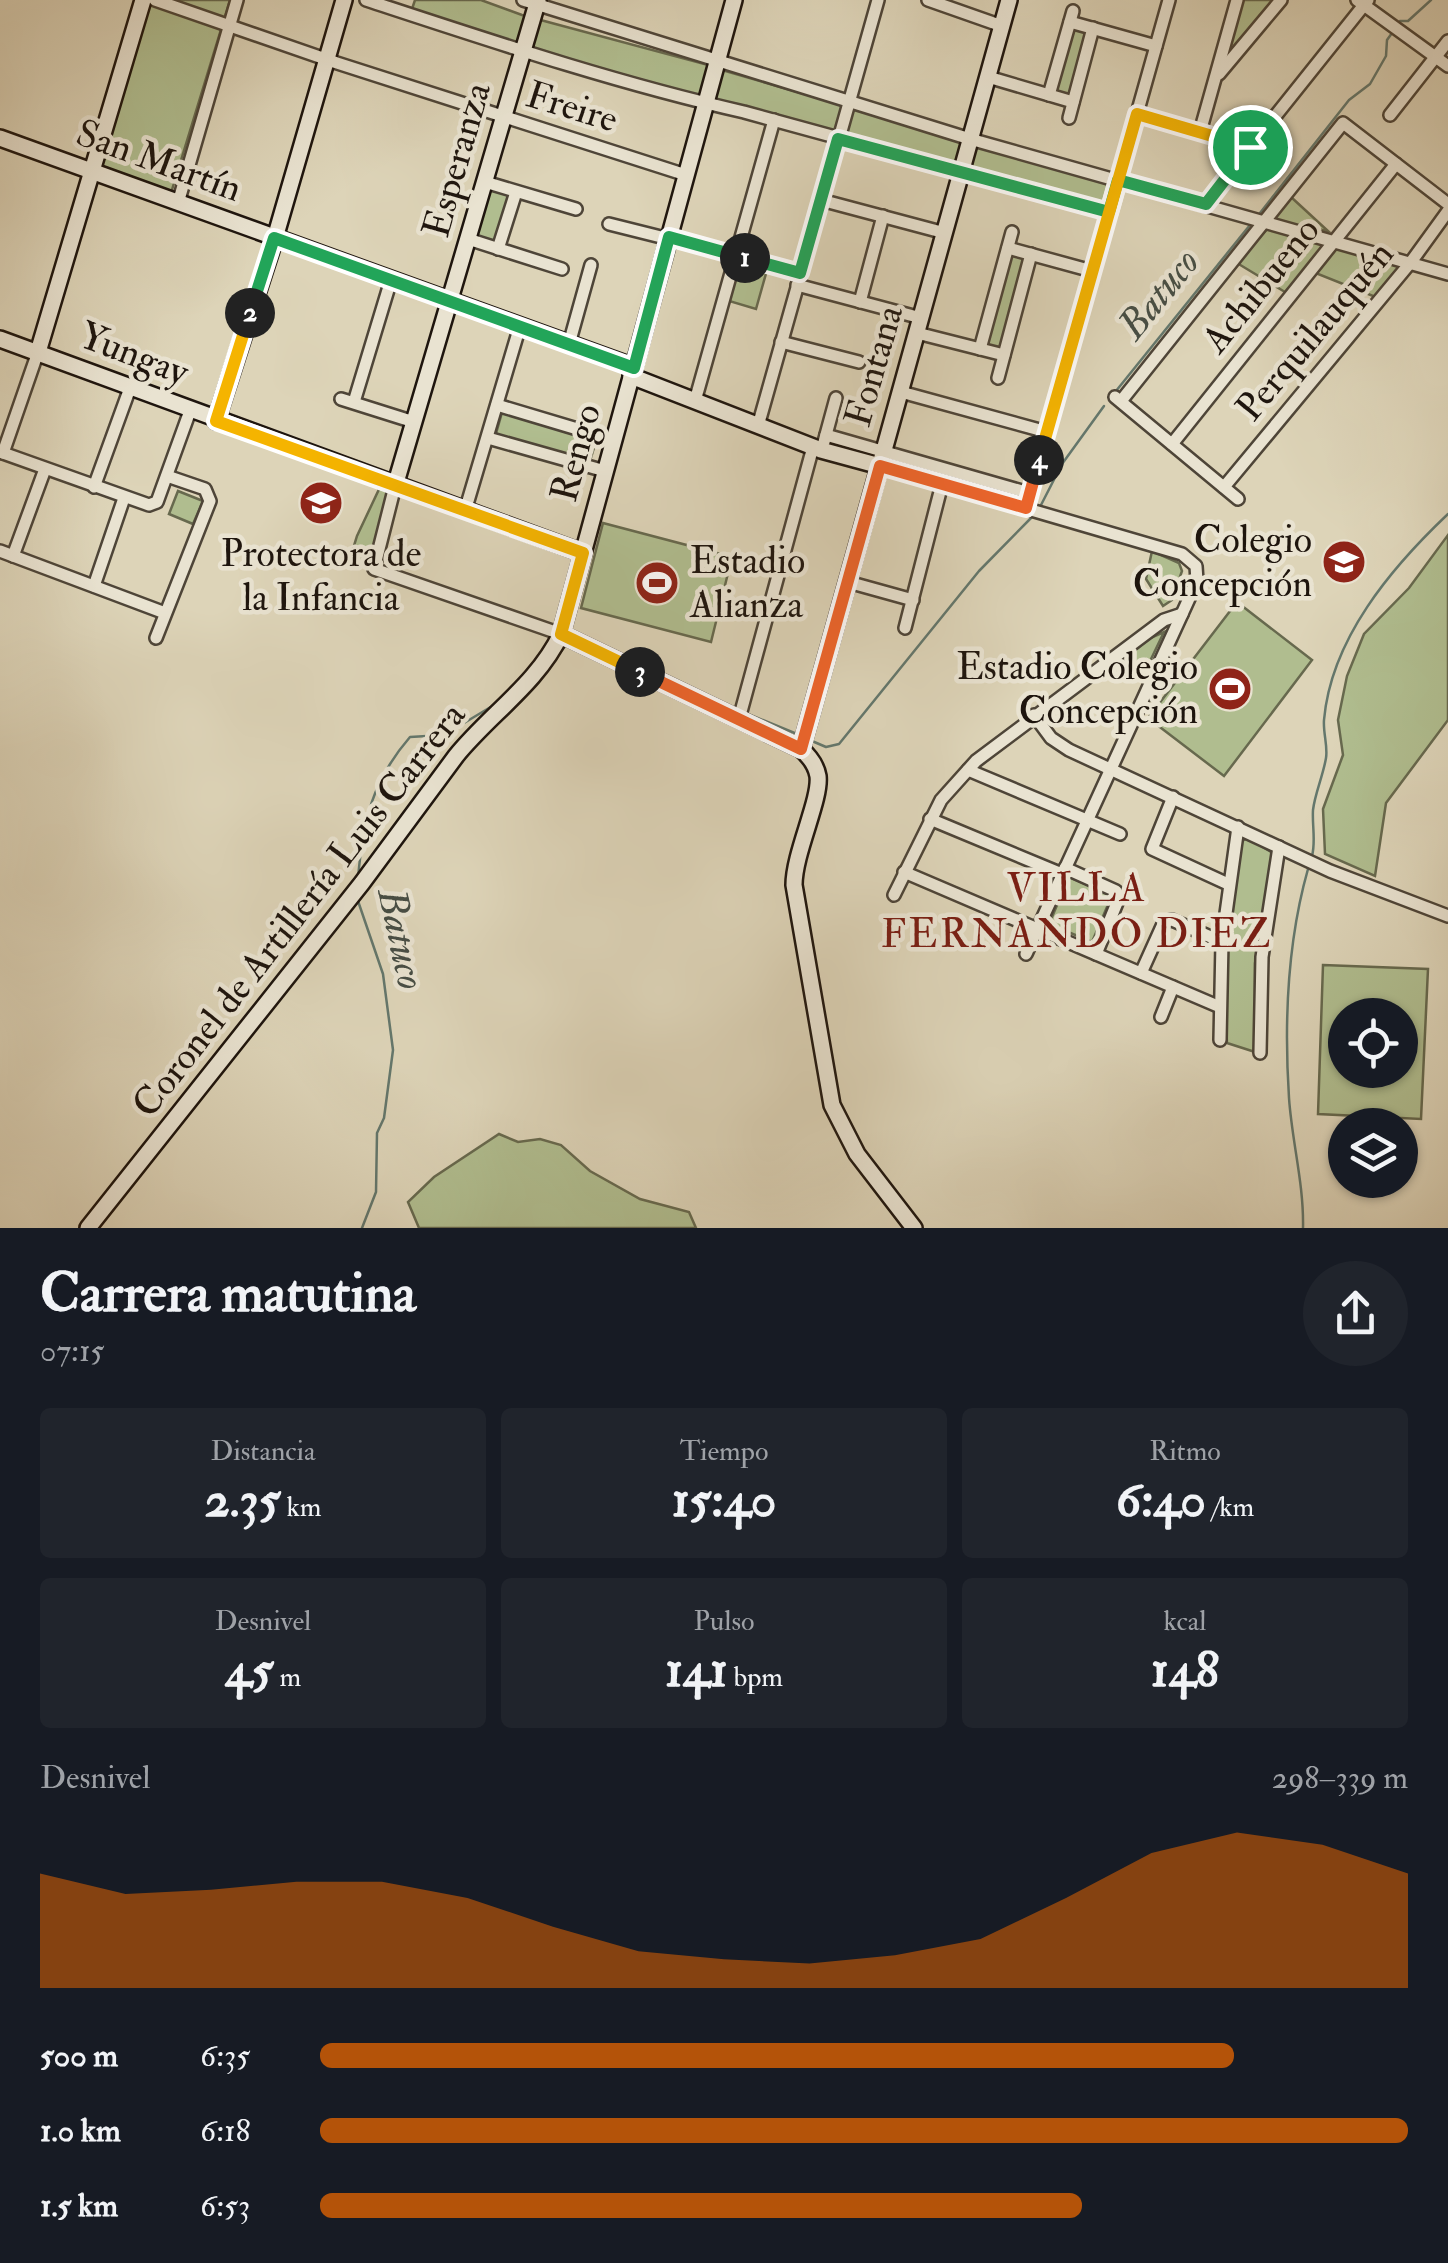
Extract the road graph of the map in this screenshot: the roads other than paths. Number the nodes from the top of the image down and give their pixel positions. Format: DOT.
graph roads {
  1 [pos="143,0"];
  2 [pos="155,0"];
  3 [pos="237,0"];
  4 [pos="344,0"];
  5 [pos="366,0"];
  6 [pos="734,0"];
  7 [pos="878,0"];
  8 [pos="928,0"];
  9 [pos="1009,0"];
  10 [pos="1169,0"];
  11 [pos="1237,0"];
  12 [pos="1280,0"];
  13 [pos="533,2"];
  14 [pos="1363,2"];
  15 [pos="230,25"];
  16 [pos="1002,26"];
  17 [pos="1093,28"];
  18 [pos="1448,41"];
  19 [pos="1156,46"];
  20 [pos="523,52"];
  21 [pos="1436,56"];
  22 [pos="326,60"];
  23 [pos="717,63"];
  24 [pos="1448,66"];
  25 [pos="988,78"];
  26 [pos="1215,78"];
  27 [pos="1050,95"];
  28 [pos="848,102"];
  29 [pos="1073,102"];
  30 [pos="705,104"];
  31 [pos="1137,114"];
  32 [pos="1390,115"];
  33 [pos="504,118"];
  34 [pos="1068,118"];
  35 [pos="774,120"];
  36 [pos="1200,132"];
  37 [pos="0,138"];
  38 [pos="838,139"];
  39 [pos="970,139"];
  40 [pos="1250,147"];
  41 [pos="1396,164"];
  42 [pos="91,171"];
  43 [pos="962,172"];
  44 [pos="686,174"];
  45 [pos="1118,180"];
  46 [pos="484,182"];
  47 [pos="516,192"];
  48 [pos="821,200"];
  49 [pos="178,202"];
  50 [pos="1206,204"];
  51 [pos="1448,208"];
  52 [pos="576,209"];
  53 [pos="1109,212"];
  54 [pos="883,216"];
  55 [pos="1266,222"];
  56 [pos="609,224"];
  57 [pos="945,232"];
  58 [pos="1012,232"];
  59 [pos="274,238"];
  60 [pos="669,238"];
  61 [pos="468,239"];
  62 [pos="1336,240"];
  63 [pos="1008,248"];
  64 [pos="498,249"];
  65 [pos="1031,254"];
  66 [pos="736,256"];
  67 [pos="1412,262"];
  68 [pos="590,265"];
  69 [pos="562,268"];
  70 [pos="1092,271"];
  71 [pos="1448,274"];
  72 [pos="799,279"];
  73 [pos="391,280"];
  74 [pos="449,301"];
  75 [pos="860,302"];
  76 [pos="520,326"];
  77 [pos="919,326"];
  78 [pos="0,339"];
  79 [pos="781,342"];
  80 [pos="570,344"];
  81 [pos="980,349"];
  82 [pos="38,352"];
  83 [pos="1004,355"];
  84 [pos="859,362"];
  85 [pos="632,372"];
  86 [pos="998,378"];
  87 [pos="130,388"];
  88 [pos="901,392"];
  89 [pos="836,398"];
  90 [pos="695,401"];
  91 [pos="497,405"];
  92 [pos="190,410"];
  93 [pos="216,421"];
  94 [pos="414,422"];
  95 [pos="758,426"];
  96 [pos="1047,432"];
  97 [pos="488,438"];
  98 [pos="614,440"];
  99 [pos="820,444"];
  100 [pos="1172,444"];
  101 [pos="2,452"];
  102 [pos="882,459"];
  103 [pos="45,468"];
  104 [pos="605,471"];
  105 [pos="167,476"];
  106 [pos="942,484"];
  107 [pos="94,486"];
  108 [pos="394,486"];
  109 [pos="1224,487"];
  110 [pos="1030,494"];
  111 [pos="124,498"];
  112 [pos="1238,499"];
  113 [pos="1026,508"];
  114 [pos="465,512"];
  115 [pos="0,551"];
  116 [pos="583,553"];
  117 [pos="13,556"];
  118 [pos="848,582"];
  119 [pos="94,586"];
  120 [pos="913,600"];
  121 [pos="165,613"];
  122 [pos="1182,614"];
  123 [pos="905,628"];
  124 [pos="561,634"];
  125 [pos="156,638"];
  126 [pos="1034,716"];
  127 [pos="739,719"];
  128 [pos="801,749"];
  129 [pos="968,770"];
  130 [pos="1110,770"];
  131 [pos="1173,797"];
  132 [pos="930,819"];
  133 [pos="1086,821"];
  134 [pos="1238,826"];
  135 [pos="1120,834"];
  136 [pos="1279,847"];
  137 [pos="1064,871"];
  138 [pos="904,872"];
  139 [pos="1228,884"];
  140 [pos="894,895"];
  141 [pos="1448,916"];
  142 [pos="1038,928"];
  143 [pos="1222,942"];
  144 [pos="1026,954"];
  145 [pos="1096,954"];
  146 [pos="1142,973"];
  147 [pos="1174,987"];
  148 [pos="1220,1007"];
  149 [pos="1160,1017"];
  150 [pos="1220,1040"];
  151 [pos="1260,1053"];
  152 [pos="88,1228"];
  153 [pos="914,1228"];
  1 -- 42 [label="main road"];
  2 -- 15 [label="street, Freire"];
  3 -- 15 [label="street"];
  4 -- 22 [label="main road"];
  5 -- 20 [label="street"];
  6 -- 23 [label="main road, Rengo"];
  7 -- 28 [label="street"];
  8 -- 16 [label="street"];
  9 -- 16 [label="main road, Fontana"];
  10 -- 19 [label="street"];
  11 -- 26 [label="street"];
  12 -- 26 [label="street"];
  13 -- 20 [label="main road, Esperanza"];
  13 -- 23 [label="street"];
  14 -- 21 [label="street"];
  14 -- 40 [label="street"];
  15 -- 22 [label="street, Freire"];
  15 -- 49 [label="street"];
  16 -- 25 [label="main road, Fontana"];
  17 -- 19 [label="street"];
  17 -- 27 [label="street"];
  17 -- 29 [label="street"];
  18 -- 21 [label="street"];
  19 -- 31 [label="street"];
  20 -- 30 [label="street"];
  20 -- 33 [label="main road, Esperanza"];
  21 -- 24 [label="street"];
  21 -- 32 [label="street"];
  22 -- 33 [label="street, Freire"];
  22 -- 59 [label="main road"];
  23 -- 28 [label="street"];
  23 -- 30 [label="main road, Rengo"];
  25 -- 27 [label="street"];
  25 -- 39 [label="main road, Fontana"];
  26 -- 36 [label="street"];
  27 -- 29 [label="street"];
  28 -- 38 [label="street"];
  28 -- 39 [label="street"];
  29 -- 34 [label="street"];
  30 -- 35 [label="street"];
  30 -- 44 [label="main road, Rengo"];
  31 -- 36 [label="street"];
  31 -- 45 [label="street"];
  33 -- 44 [label="street, Freire"];
  33 -- 46 [label="main road, Esperanza"];
  35 -- 38 [label="street"];
  35 -- 66 [label="street"];
  36 -- 40 [label="street"];
  37 -- 42 [label="main road, San Martín"];
  38 -- 43 [label="street"];
  38 -- 48 [label="street"];
  39 -- 43 [label="main road, Fontana"];
  39 -- 45 [label="street"];
  40 -- 50 [label="street"];
  41 -- 51 [label="street"];
  41 -- 55 [label="street"];
  41 -- 62 [label="street, Achibueno"];
  42 -- 49 [label="main road, San Martín"];
  42 -- 82 [label="main road"];
  43 -- 53 [label="street"];
  43 -- 57 [label="main road, Fontana"];
  44 -- 60 [label="main road, Rengo"];
  45 -- 50 [label="street"];
  45 -- 53 [label="street"];
  46 -- 47 [label="street"];
  46 -- 61 [label="main road, Esperanza"];
  47 -- 52 [label="street"];
  47 -- 64 [label="street, Esperanza"];
  48 -- 54 [label="street"];
  48 -- 72 [label="street"];
  49 -- 59 [label="main road, San Martín"];
  50 -- 55 [label="street"];
  51 -- 67 [label="street, Perquilauquén"];
  53 -- 70 [label="street"];
  54 -- 57 [label="street"];
  54 -- 75 [label="street"];
  55 -- 62 [label="street"];
  55 -- 100 [label="street"];
  56 -- 60 [label="street"];
  57 -- 77 [label="main road, Fontana"];
  58 -- 63 [label="street"];
  59 -- 73 [label="main road, San Martín"];
  59 -- 93 [label="main road"];
  60 -- 66 [label="street"];
  60 -- 85 [label="main road, Rengo"];
  61 -- 64 [label="street"];
  61 -- 74 [label="main road, Esperanza"];
  62 -- 67 [label="street"];
  62 -- 100 [label="street, Achibueno"];
  63 -- 65 [label="street"];
  63 -- 81 [label="street"];
  64 -- 69 [label="street"];
  65 -- 70 [label="street"];
  65 -- 83 [label="street"];
  66 -- 72 [label="street"];
  66 -- 90 [label="street"];
  67 -- 71 [label="street"];
  67 -- 109 [label="street, Perquilauquén"];
  68 -- 80 [label="street"];
  70 -- 96 [label="street"];
  72 -- 75 [label="street"];
  72 -- 79 [label="street"];
  73 -- 74 [label="main road, San Martín"];
  73 -- 94 [label="street"];
  74 -- 76 [label="main road, San Martín"];
  74 -- 94 [label="main road, Esperanza"];
  75 -- 77 [label="street"];
  76 -- 80 [label="main road, San Martín"];
  76 -- 91 [label="street"];
  77 -- 81 [label="street"];
  77 -- 88 [label="main road, Fontana"];
  78 -- 82 [label="main road, Yungay"];
  79 -- 84 [label="street"];
  79 -- 95 [label="street"];
  80 -- 85 [label="main road, San Martín"];
  81 -- 83 [label="street"];
  82 -- 87 [label="main road, Yungay"];
  82 -- 101 [label="street"];
  83 -- 86 [label="street"];
  85 -- 90 [label="main road, San Martín"];
  85 -- 98 [label="main road, Rengo"];
  87 -- 92 [label="main road, Yungay"];
  87 -- 107 [label="street"];
  88 -- 96 [label="street"];
  88 -- 102 [label="main road, Fontana"];
  89 -- 99 [label="street"];
  90 -- 95 [label="main road, San Martín"];
  91 -- 97 [label="street"];
  91 -- 98 [label="street"];
  92 -- 93 [label="main road, Yungay"];
  92 -- 105 [label="street"];
  93 -- 108 [label="main road, Yungay"];
  94 -- 108 [label="main road, Esperanza"];
  95 -- 99 [label="main road, San Martín"];
  96 -- 110 [label="street"];
  97 -- 104 [label="street"];
  97 -- 114 [label="street"];
  98 -- 104 [label="main road, Rengo"];
  99 -- 102 [label="main road, San Martín"];
  99 -- 127 [label="street"];
  100 -- 109 [label="street"];
  101 -- 103 [label="street"];
  102 -- 106 [label="street, San Martín"];
  102 -- 110 [label="street, San Martín"];
  102 -- 118 [label="main road, Fontana"];
  103 -- 107 [label="street"];
  103 -- 117 [label="street"];
  104 -- 116 [label="main road, Rengo"];
  105 -- 111 [label="street"];
  105 -- 121 [label="street"];
  106 -- 113 [label="street, San Martín"];
  106 -- 120 [label="street"];
  107 -- 111 [label="street"];
  108 -- 114 [label="main road, Yungay"];
  108 -- 124 [label="street, Esperanza"];
  109 -- 112 [label="street"];
  110 -- 113 [label="street"];
  111 -- 119 [label="street"];
  113 -- 122 [label="street, San Martín"];
  114 -- 116 [label="main road, Yungay"];
  115 -- 117 [label="street"];
  116 -- 124 [label="main road, Rengo"];
  117 -- 119 [label="street"];
  118 -- 120 [label="street"];
  118 -- 128 [label="main road, Fontana"];
  119 -- 121 [label="street"];
  120 -- 123 [label="street"];
  121 -- 125 [label="street"];
  122 -- 126 [label="street"];
  122 -- 130 [label="street"];
  124 -- 127 [label="main road"];
  124 -- 152 [label="main road, Coronel de Artillería Luis Carrera"];
  126 -- 129 [label="street"];
  126 -- 130 [label="street"];
  127 -- 128 [label="main road"];
  128 -- 153 [label="main road"];
  129 -- 132 [label="street"];
  129 -- 133 [label="street"];
  130 -- 131 [label="street"];
  130 -- 133 [label="street"];
  131 -- 134 [label="street"];
  131 -- 139 [label="street"];
  132 -- 137 [label="street"];
  132 -- 138 [label="street"];
  133 -- 135 [label="street"];
  133 -- 137 [label="street"];
  134 -- 136 [label="street"];
  134 -- 139 [label="street"];
  136 -- 141 [label="street"];
  136 -- 151 [label="street"];
  137 -- 142 [label="street"];
  137 -- 145 [label="street"];
  138 -- 140 [label="street"];
  138 -- 142 [label="street"];
  139 -- 143 [label="street"];
  142 -- 144 [label="street"];
  142 -- 145 [label="street"];
  143 -- 146 [label="street"];
  143 -- 148 [label="street"];
  145 -- 146 [label="street"];
  146 -- 147 [label="street"];
  147 -- 148 [label="street"];
  147 -- 149 [label="street"];
  148 -- 150 [label="street"];
}
